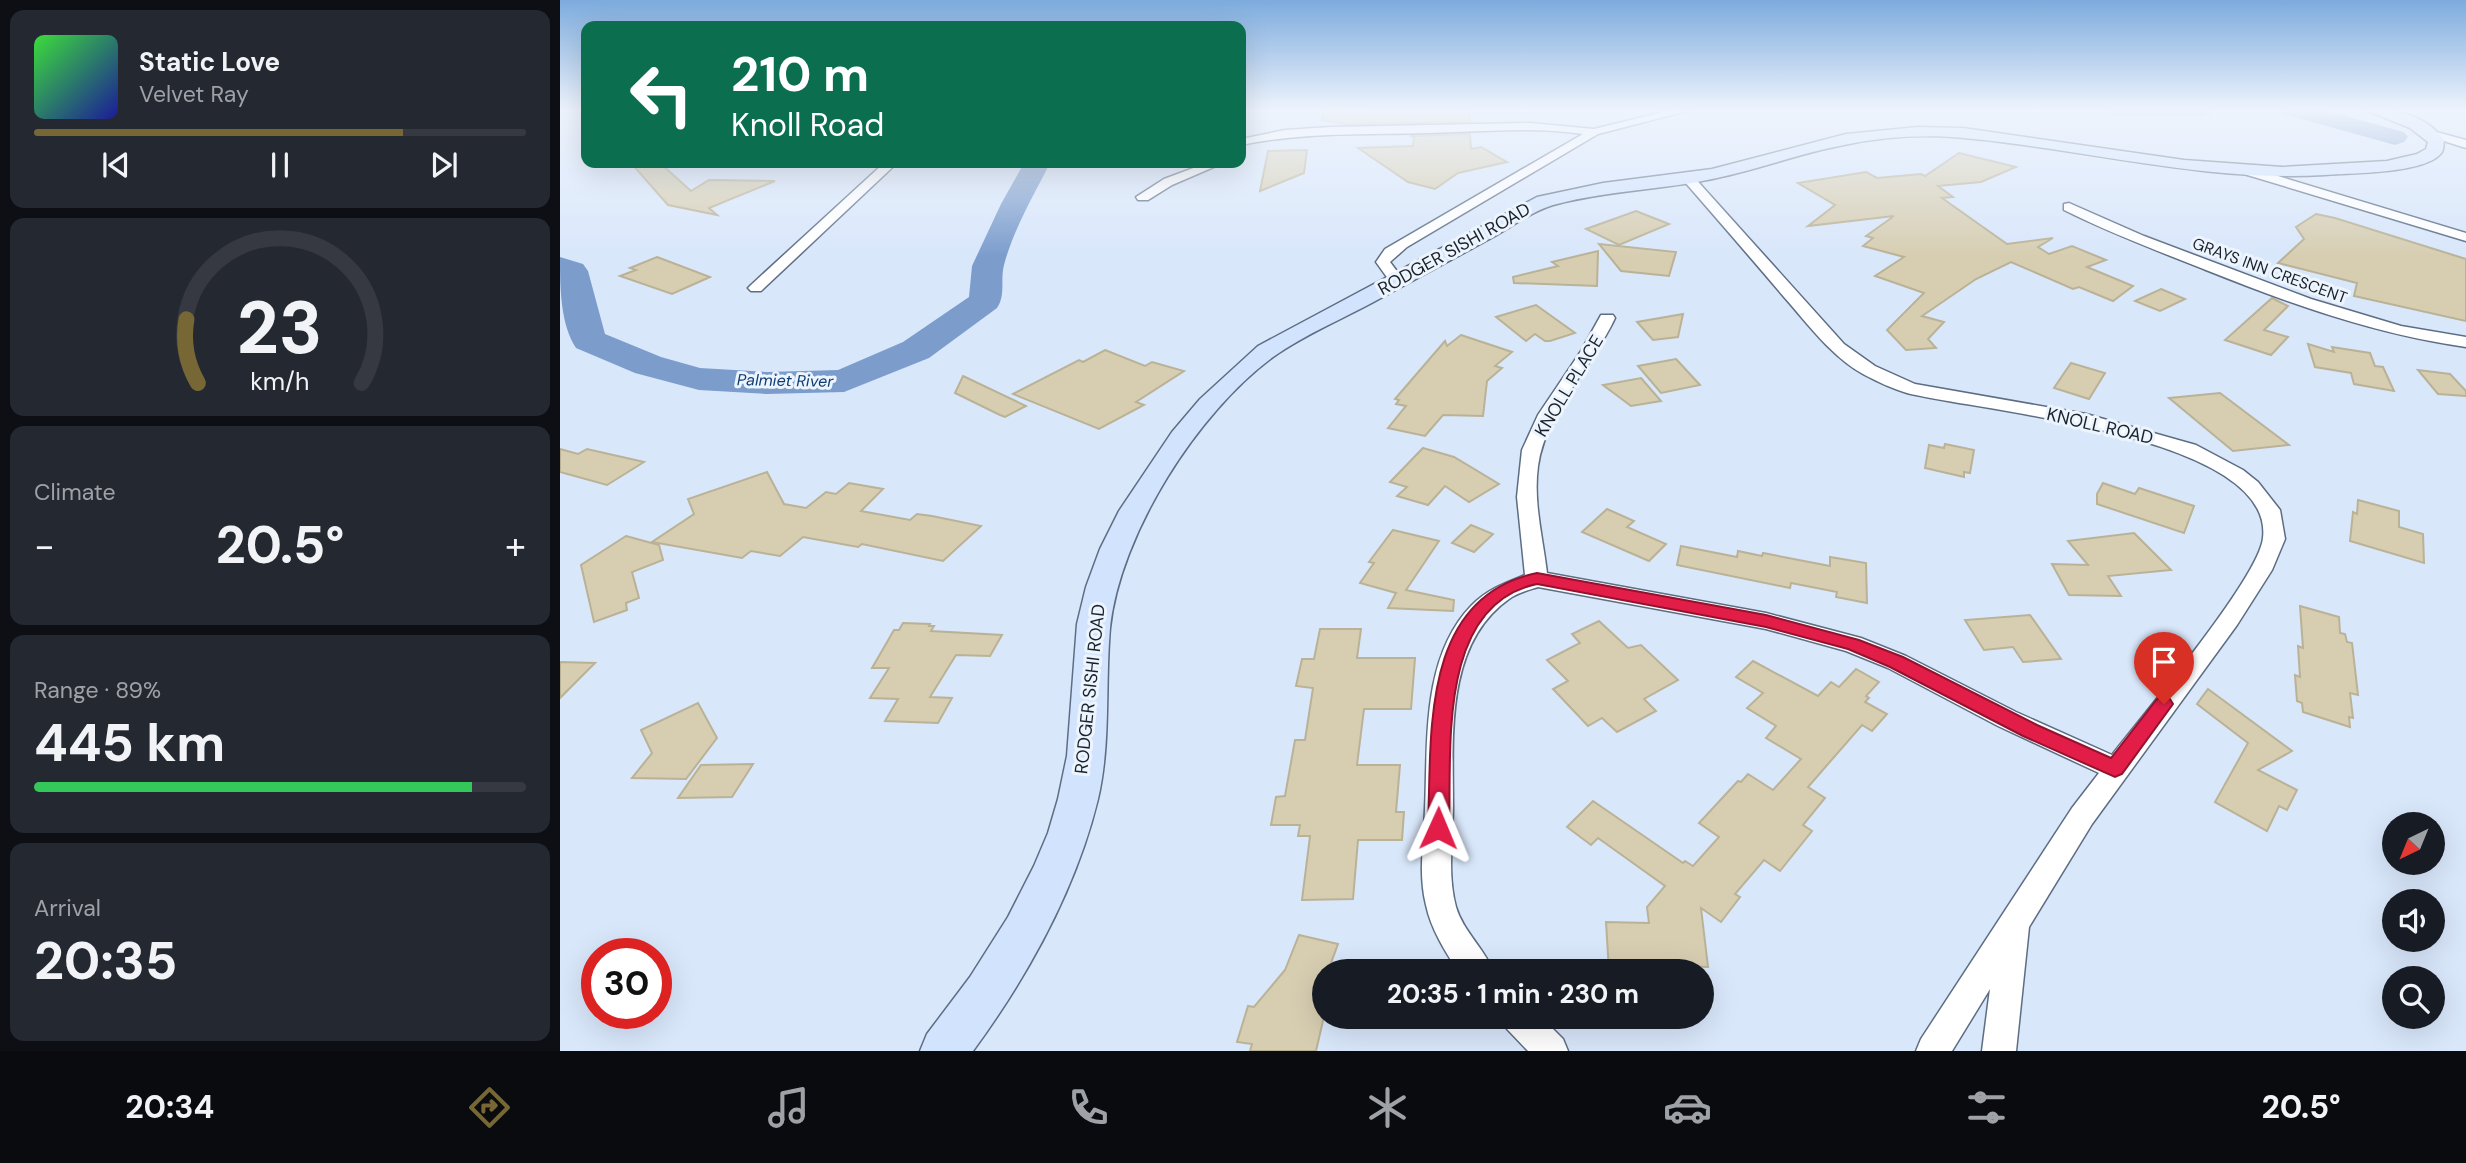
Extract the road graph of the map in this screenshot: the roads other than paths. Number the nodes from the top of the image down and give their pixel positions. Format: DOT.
graph roads {
  1 [pos="1550,158"];
  2 [pos="1778,158"];
  3 [pos="2135,158"];
  4 [pos="2414,158"];
  5 [pos="886,168"];
  6 [pos="1204,168"];
  7 [pos="2248,171"];
  8 [pos="1688,178"];
  9 [pos="1143,197"];
  10 [pos="2069,207"];
  11 [pos="2466,237"];
  12 [pos="1403,279"];
  13 [pos="756,288"];
  14 [pos="1607,318"];
  15 [pos="2466,342"];
  16 [pos="1537,579"];
  17 [pos="2115,768"];
  18 [pos="2015,920"];
  19 [pos="1469,959"];
  20 [pos="1530,1029"];
  21 [pos="944,1051"];
  22 [pos="1551,1051"];
  23 [pos="1933,1051"];
  24 [pos="1998,1051"];
  1 -- 12 [label="street"];
  2 -- 8 [label="main road, RODGER SISHI ROAD"];
  3 -- 7 [label="main road, RODGER SISHI ROAD"];
  4 -- 7 [label="main road, RODGER SISHI ROAD"];
  5 -- 13 [label="street"];
  6 -- 9 [label="street"];
  7 -- 11 [label="street"];
  8 -- 12 [label="main road, RODGER SISHI ROAD"];
  8 -- 17 [label="street, KNOLL ROAD"];
  10 -- 15 [label="street, GRAYS INN CRESCENT"];
  12 -- 21 [label="main road, RODGER SISHI ROAD"];
  14 -- 16 [label="street, KNOLL PLACE"];
  16 -- 17 [label="street"];
  16 -- 19 [label="street"];
  17 -- 18 [label="street, KNOLL ROAD"];
  18 -- 23 [label="street, KNOLL ROAD"];
  18 -- 24 [label="street"];
  20 -- 22 [label="street"];
}
